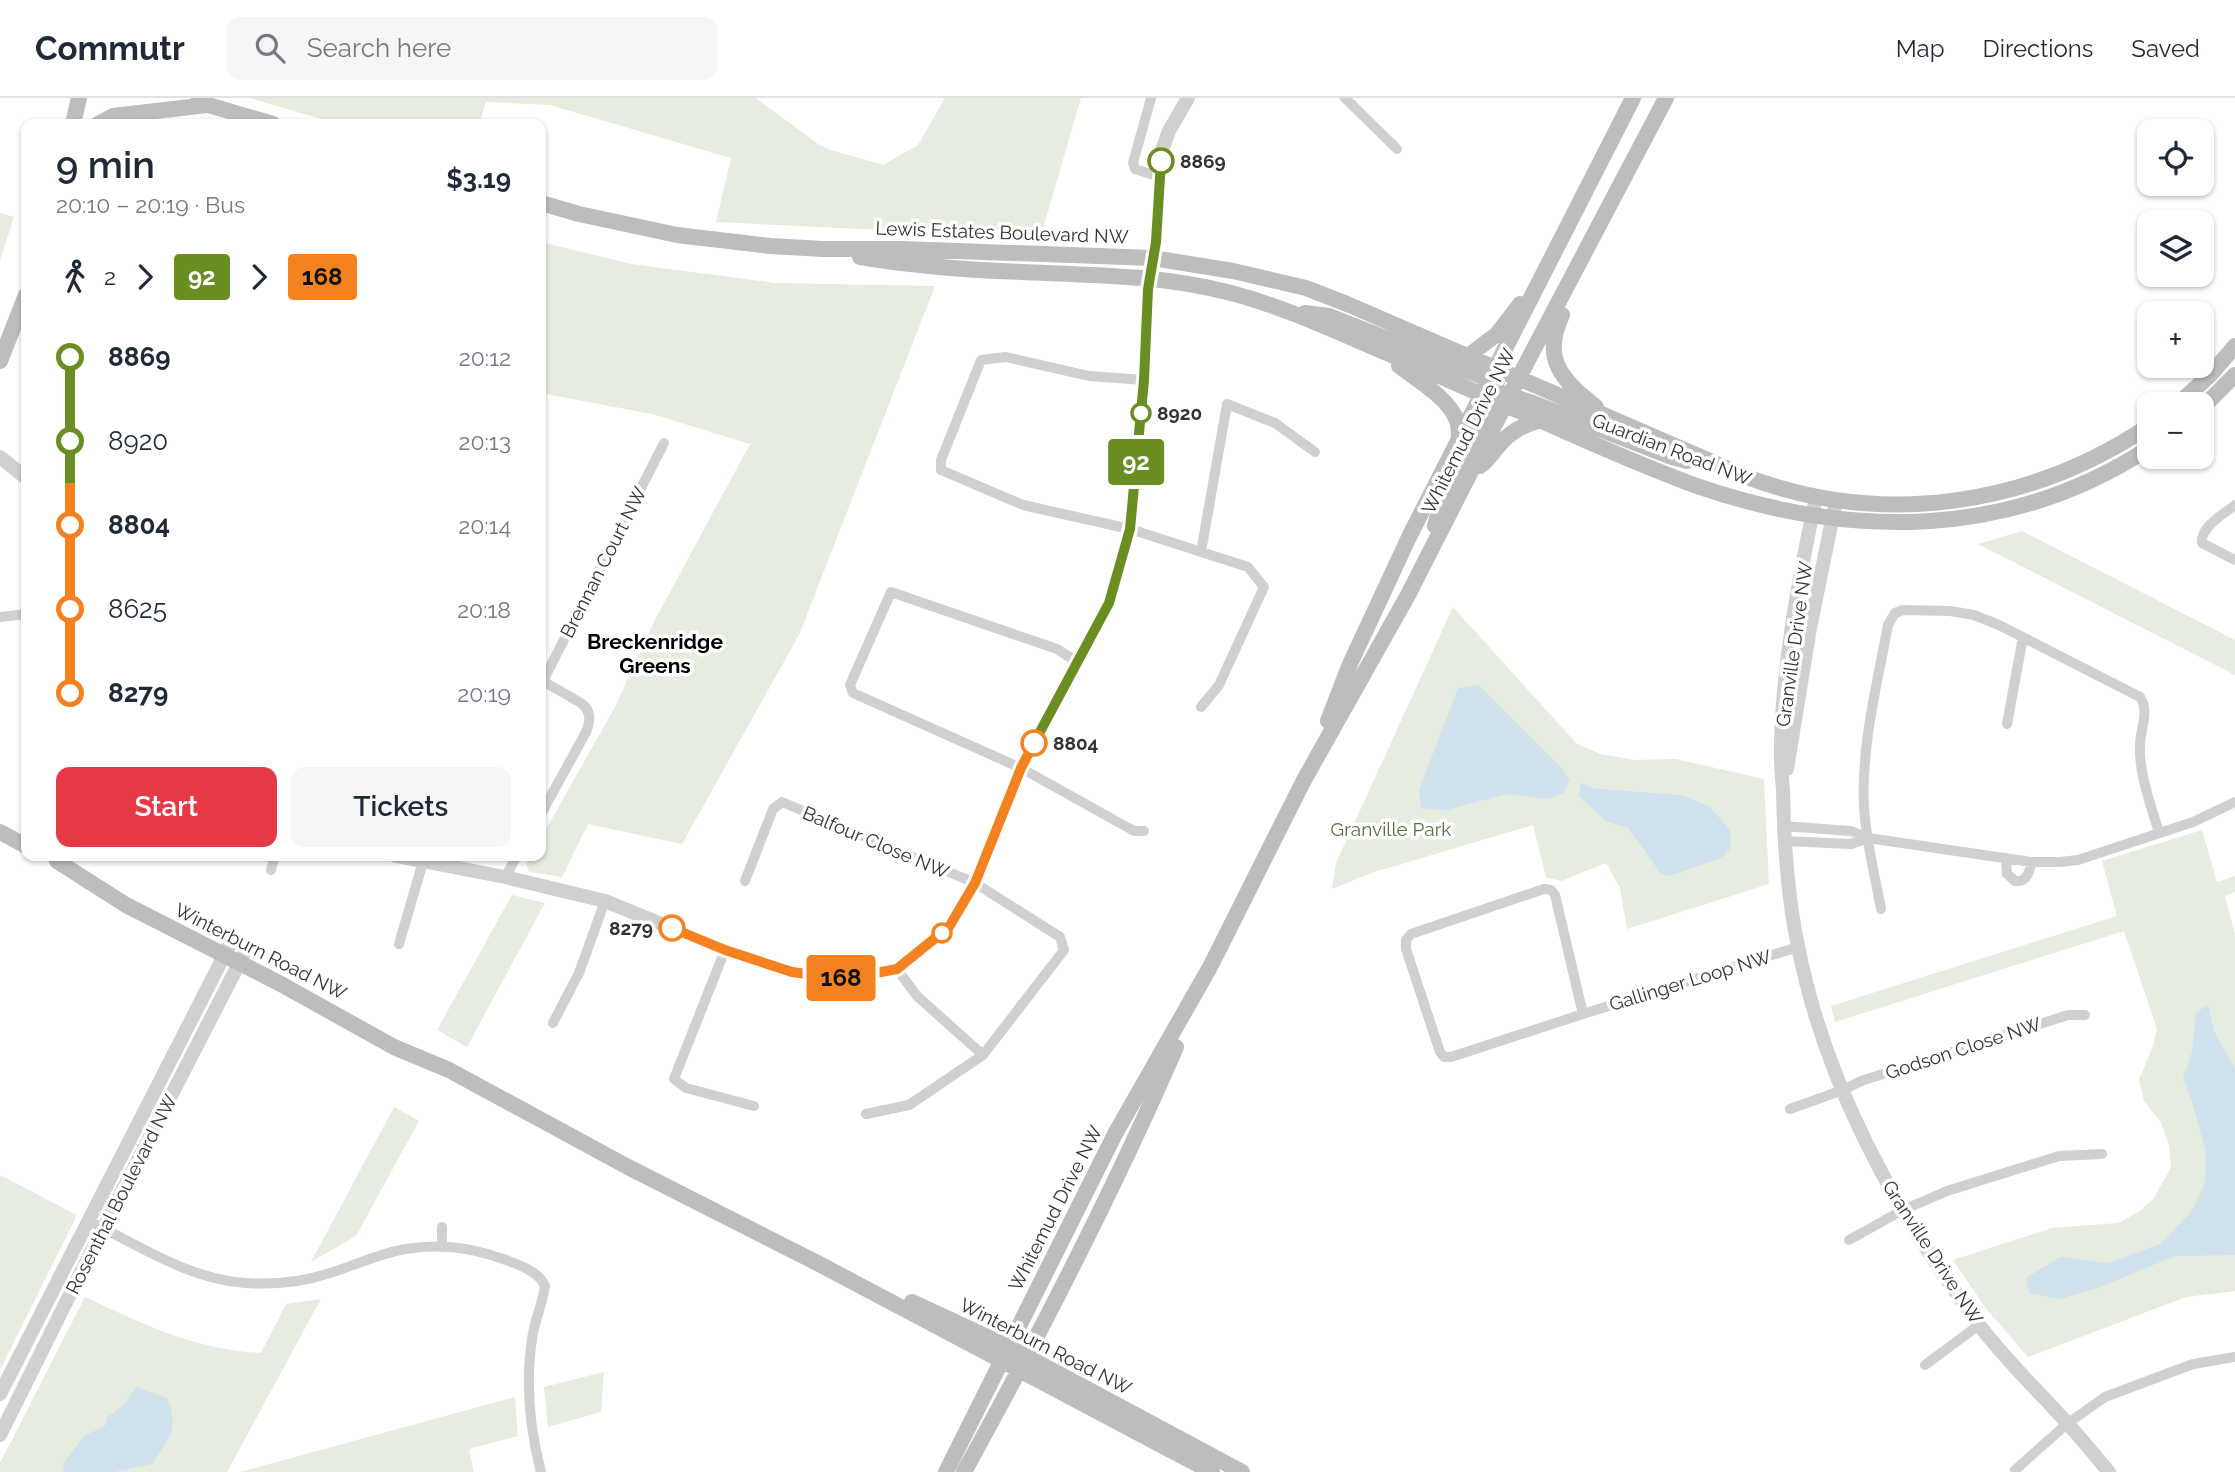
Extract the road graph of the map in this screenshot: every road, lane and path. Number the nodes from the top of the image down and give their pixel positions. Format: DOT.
graph roads {
  1 [pos="79,98"];
  2 [pos="183,98"];
  3 [pos="1151,98"];
  4 [pos="1188,98"];
  5 [pos="1346,98"];
  6 [pos="1633,98"];
  7 [pos="1666,98"];
  8 [pos="207,104"];
  9 [pos="74,119"];
  10 [pos="107,119"];
  11 [pos="256,119"];
  12 [pos="1397,149"];
  13 [pos="1160,177"];
  14 [pos="546,204"];
  15 [pos="824,249"];
  16 [pos="1153,258"];
  17 [pos="1576,269"];
  18 [pos="1150,278"];
  19 [pos="1536,288"];
  20 [pos="21,308"];
  21 [pos="1284,310"];
  22 [pos="2235,346"];
  23 [pos="1377,349"];
  24 [pos="1468,356"];
  25 [pos="0,361"];
  26 [pos="2235,375"];
  27 [pos="1518,379"];
  28 [pos="1144,380"];
  29 [pos="1495,389"];
  30 [pos="2191,392"];
  31 [pos="2214,396"];
  32 [pos="1541,420"];
  33 [pos="1612,420"];
  34 [pos="2137,434"];
  35 [pos="1459,438"];
  36 [pos="664,443"];
  37 [pos="1315,453"];
  38 [pos="2137,455"];
  39 [pos="0,457"];
  40 [pos="1714,464"];
  41 [pos="1471,471"];
  42 [pos="21,474"];
  43 [pos="1816,498"];
  44 [pos="1836,501"];
  45 [pos="2235,505"];
  46 [pos="1812,515"];
  47 [pos="1831,518"];
  48 [pos="1130,529"];
  49 [pos="1201,552"];
  50 [pos="1425,560"];
  51 [pos="2235,560"];
  52 [pos="21,615"];
  53 [pos="0,617"];
  54 [pos="2024,637"];
  55 [pos="1077,662"];
  56 [pos="546,672"];
  57 [pos="546,682"];
  58 [pos="1201,707"];
  59 [pos="2007,724"];
  60 [pos="1021,768"];
  61 [pos="1304,780"];
  62 [pos="1783,791"];
  63 [pos="2235,802"];
  64 [pos="546,805"];
  65 [pos="1143,831"];
  66 [pos="0,832"];
  67 [pos="1783,833"];
  68 [pos="2159,833"];
  69 [pos="1868,838"];
  70 [pos="21,843"];
  71 [pos="2006,858"];
  72 [pos="59,861"];
  73 [pos="274,861"];
  74 [pos="418,861"];
  75 [pos="514,861"];
  76 [pos="423,862"];
  77 [pos="2031,862"];
  78 [pos="271,870"];
  79 [pos="505,877"];
  80 [pos="745,881"];
  81 [pos="975,883"];
  82 [pos="605,901"];
  83 [pos="1881,909"];
  84 [pos="399,944"];
  85 [pos="1798,947"];
  86 [pos="725,950"];
  87 [pos="234,955"];
  88 [pos="897,969"];
  89 [pos="1583,1014"];
  90 [pos="2085,1016"];
  91 [pos="553,1023"];
  92 [pos="983,1055"];
  93 [pos="1843,1090"];
  94 [pos="754,1106"];
  95 [pos="1790,1109"];
  96 [pos="866,1114"];
  97 [pos="2102,1154"];
  98 [pos="1903,1210"];
  99 [pos="88,1220"];
  100 [pos="442,1227"];
  101 [pos="103,1228"];
  102 [pos="1849,1240"];
  103 [pos="442,1246"];
  104 [pos="1979,1325"];
  105 [pos="2235,1357"];
  106 [pos="1013,1360"];
  107 [pos="1925,1365"];
  108 [pos="0,1394"];
  109 [pos="2067,1423"];
  110 [pos="0,1435"];
  111 [pos="1232,1470"];
  112 [pos="2015,1470"];
  113 [pos="541,1472"];
  114 [pos="946,1472"];
  115 [pos="962,1472"];
  116 [pos="1212,1472"];
  117 [pos="2109,1472"];
  1 -- 9 [label="main road"];
  2 -- 8 [label="main road"];
  3 -- 13 [label="street"];
  4 -- 13 [label="street"];
  5 -- 12 [label="street"];
  6 -- 19 [label="main road, Whitemud Drive NW"];
  7 -- 17 [label="main road, Whitemud Drive NW"];
  8 -- 10 [label="main road"];
  8 -- 11 [label="main road"];
  13 -- 16 [label="street"];
  14 -- 15 [label="main road, Lewis Estates Boulevard NW"];
  15 -- 16 [label="main road, Lewis Estates Boulevard NW"];
  15 -- 18 [label="main road, Lewis Estates Boulevard NW"];
  16 -- 18 [label="street"];
  16 -- 24 [label="main road, Lewis Estates Boulevard NW"];
  17 -- 27 [label="main road, Whitemud Drive NW"];
  17 -- 33 [label="main road"];
  18 -- 21 [label="main road, Lewis Estates Boulevard NW"];
  18 -- 28 [label="street"];
  19 -- 24 [label="main road"];
  19 -- 29 [label="main road, Whitemud Drive NW"];
  20 -- 25 [label="main road"];
  21 -- 23 [label="main road, Lewis Estates Boulevard NW"];
  21 -- 29 [label="main road"];
  22 -- 30 [label="main road"];
  23 -- 29 [label="main road, Lewis Estates Boulevard NW"];
  23 -- 35 [label="main road"];
  24 -- 29 [label="main road, Lewis Estates Boulevard NW"];
  26 -- 31 [label="main road"];
  27 -- 29 [label="main road, Whitemud Drive NW"];
  27 -- 29 [label="main road, Guardian Road NW"];
  27 -- 33 [label="main road, Guardian Road NW"];
  28 -- 48 [label="street"];
  28 -- 48 [label="street"];
  29 -- 32 [label="main road, Guardian Road NW"];
  29 -- 35 [label="main road, Whitemud Drive NW"];
  29 -- 40 [label="main road"];
  29 -- 41 [label="main road, Whitemud Drive NW"];
  29 -- 50 [label="main road"];
  32 -- 41 [label="main road"];
  32 -- 46 [label="main road, Guardian Road NW"];
  33 -- 40 [label="main road, Guardian Road NW"];
  34 -- 44 [label="main road, Guardian Road NW"];
  35 -- 61 [label="main road, Whitemud Drive NW"];
  36 -- 56 [label="street, Brennan Court NW"];
  37 -- 49 [label="street"];
  38 -- 47 [label="main road, Guardian Road NW"];
  39 -- 42 [label="street"];
  40 -- 43 [label="main road, Guardian Road NW"];
  41 -- 50 [label="main road, Whitemud Drive NW"];
  43 -- 44 [label="main road, Guardian Road NW"];
  43 -- 46 [label="street, Granville Drive NW"];
  44 -- 47 [label="street, Granville Drive NW"];
  45 -- 51 [label="street"];
  46 -- 47 [label="main road, Guardian Road NW"];
  46 -- 62 [label="street, Granville Drive NW"];
  47 -- 62 [label="street, Granville Drive NW"];
  48 -- 49 [label="street"];
  48 -- 55 [label="street"];
  49 -- 58 [label="street"];
  50 -- 61 [label="main road, Whitemud Drive NW"];
  52 -- 53 [label="street"];
  54 -- 59 [label="street"];
  54 -- 68 [label="street"];
  54 -- 69 [label="street"];
  55 -- 60 [label="street"];
  55 -- 60 [label="street"];
  57 -- 64 [label="street"];
  60 -- 65 [label="street"];
  60 -- 81 [label="street"];
  61 -- 106 [label="main road, Whitemud Drive NW"];
  62 -- 67 [label="street, Granville Drive NW"];
  63 -- 68 [label="street"];
  66 -- 70 [label="main road"];
  67 -- 69 [label="street"];
  67 -- 85 [label="street, Granville Drive NW"];
  68 -- 77 [label="street"];
  69 -- 71 [label="street"];
  69 -- 83 [label="street"];
  71 -- 77 [label="street"];
  71 -- 77 [label="street"];
  72 -- 87 [label="main road, Winterburn Road NW"];
  73 -- 78 [label="street"];
  74 -- 76 [label="street"];
  75 -- 79 [label="street"];
  76 -- 79 [label="street"];
  76 -- 84 [label="street"];
  79 -- 82 [label="street"];
  80 -- 81 [label="street, Balfour Close NW"];
  81 -- 88 [label="street"];
  81 -- 92 [label="street"];
  82 -- 86 [label="street"];
  82 -- 91 [label="street"];
  85 -- 89 [label="street, Gallinger Loop NW"];
  85 -- 93 [label="street, Granville Drive NW"];
  86 -- 88 [label="street"];
  86 -- 94 [label="street"];
  87 -- 99 [label="street, Rosenthal Boulevard NW"];
  87 -- 101 [label="street, Rosenthal Boulevard NW"];
  87 -- 106 [label="main road, Winterburn Road NW"];
  88 -- 92 [label="street"];
  89 -- 89 [label="street, Gallinger Loop NW"];
  90 -- 93 [label="street, Godson Close NW"];
  92 -- 96 [label="street"];
  93 -- 95 [label="street, Godson Close NW"];
  93 -- 98 [label="street, Granville Drive NW"];
  97 -- 98 [label="street"];
  98 -- 102 [label="street"];
  98 -- 104 [label="street, Granville Drive NW"];
  99 -- 101 [label="street"];
  99 -- 108 [label="street, Rosenthal Boulevard NW"];
  100 -- 103 [label="street"];
  101 -- 103 [label="street"];
  101 -- 110 [label="street, Rosenthal Boulevard NW"];
  103 -- 113 [label="street"];
  104 -- 107 [label="street"];
  104 -- 109 [label="street, Granville Drive NW"];
  105 -- 109 [label="street"];
  106 -- 111 [label="main road, Winterburn Road NW"];
  106 -- 114 [label="main road, Whitemud Drive NW"];
  106 -- 115 [label="main road, Whitemud Drive NW"];
  106 -- 116 [label="main road, Winterburn Road NW"];
  109 -- 112 [label="street"];
  109 -- 117 [label="street, Granville Drive NW"];
}
